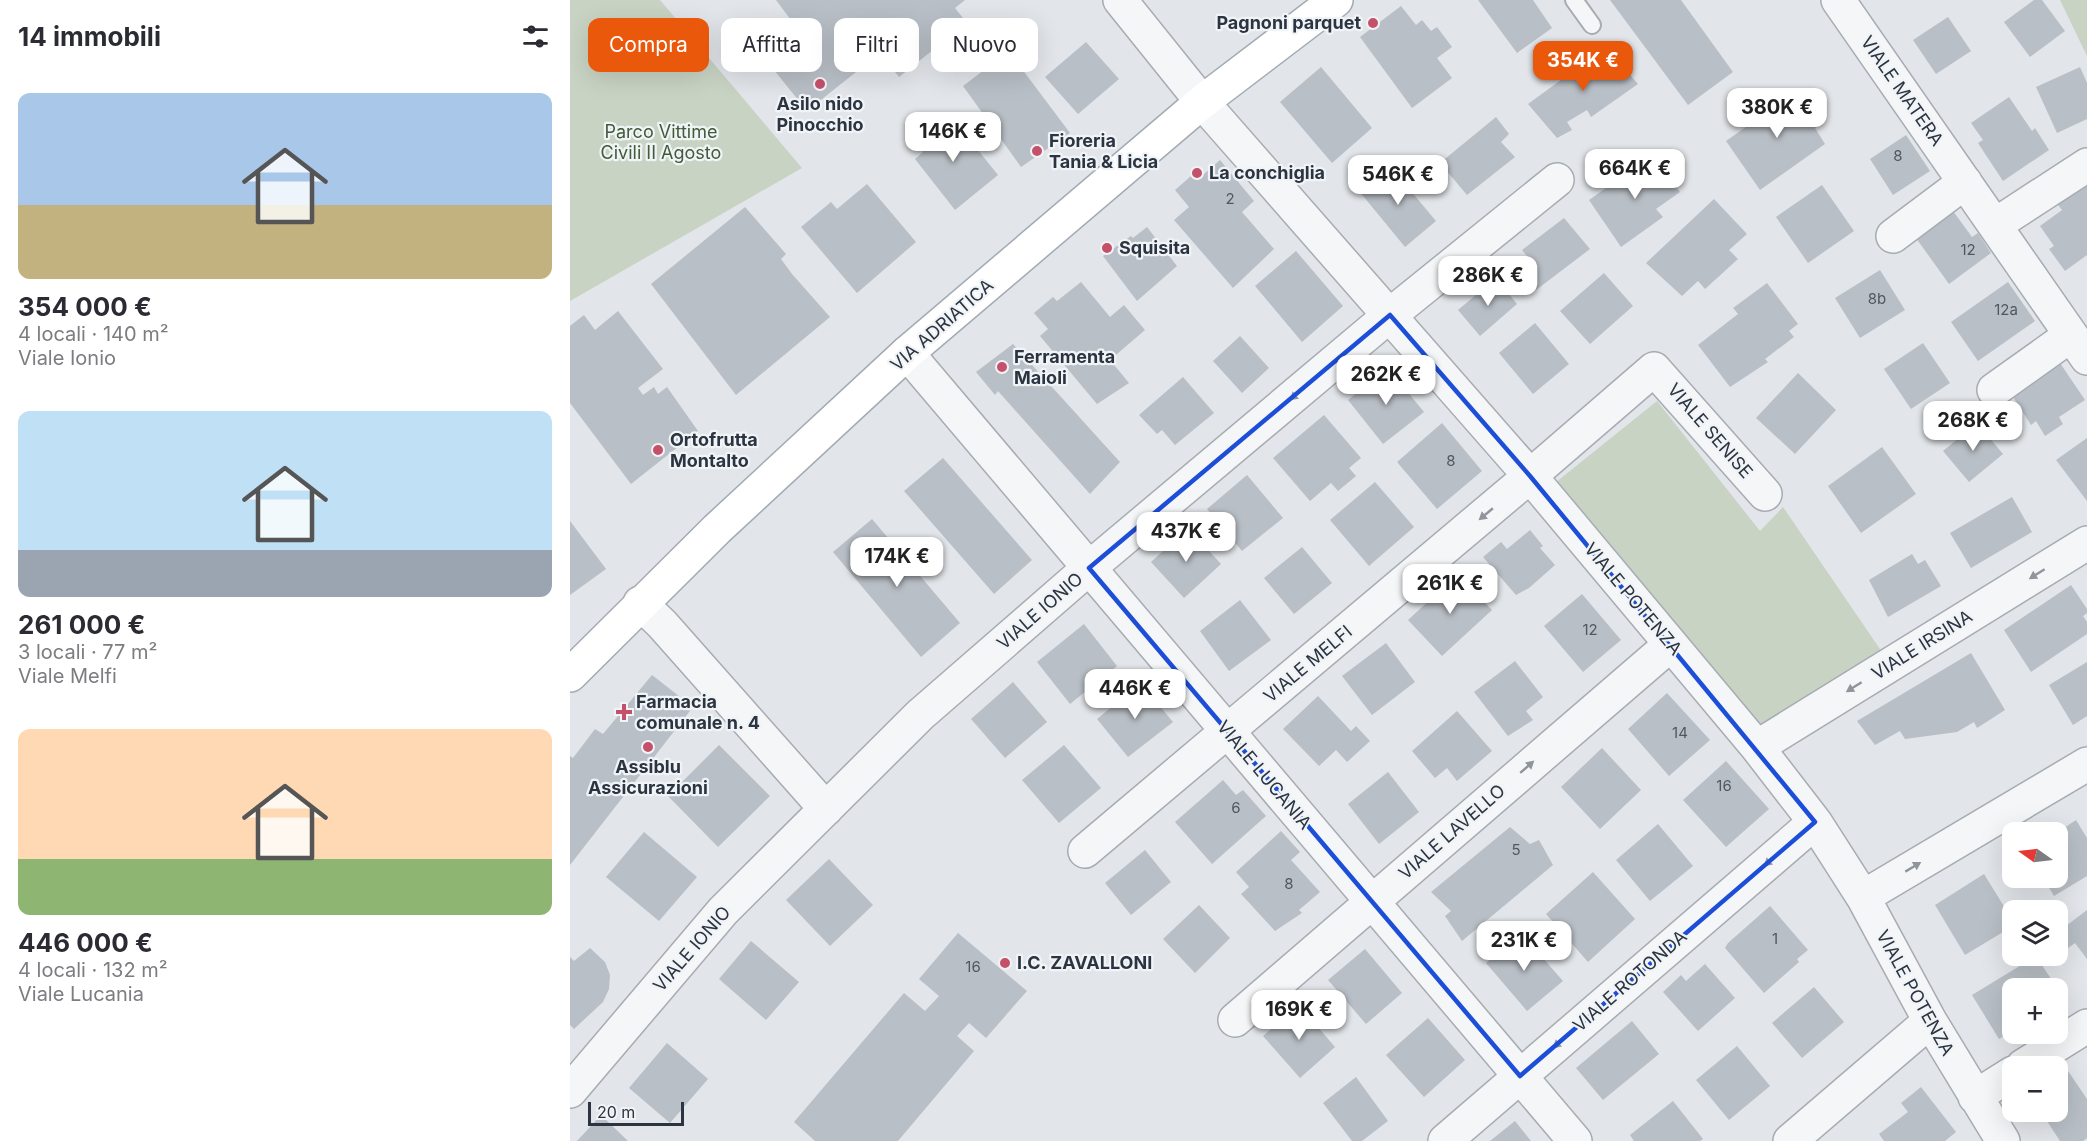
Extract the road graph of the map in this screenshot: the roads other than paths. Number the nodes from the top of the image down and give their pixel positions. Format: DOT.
graph roads {
  1 [pos="1120,0"];
  2 [pos="1336,0"];
  3 [pos="1574,0"];
  4 [pos="1838,0"];
  5 [pos="1592,25"];
  6 [pos="1202,102"];
  7 [pos="2087,165"];
  8 [pos="1557,180"];
  9 [pos="1965,182"];
  10 [pos="1995,225"];
  11 [pos="1893,236"];
  12 [pos="1390,315"];
  13 [pos="2079,347"];
  14 [pos="907,353"];
  15 [pos="1654,369"];
  16 [pos="1994,390"];
  17 [pos="1530,476"];
  18 [pos="1765,494"];
  19 [pos="2087,543"];
  20 [pos="1089,568"];
  21 [pos="640,603"];
  22 [pos="1670,645"];
  23 [pos="570,675"];
  24 [pos="1228,731"];
  25 [pos="1757,747"];
  26 [pos="2087,764"];
  27 [pos="826,809"];
  28 [pos="1815,822"];
  29 [pos="1085,851"];
  30 [pos="1863,897"];
  31 [pos="1372,902"];
  32 [pos="1235,1020"];
  33 [pos="1930,1021"];
  34 [pos="2087,1026"];
  35 [pos="2039,1056"];
  36 [pos="1520,1076"];
  37 [pos="2002,1080"];
  38 [pos="570,1091"];
  39 [pos="1974,1097"];
  40 [pos="1445,1141"];
  41 [pos="1575,1141"];
  42 [pos="1790,1141"];
  43 [pos="2003,1141"];
  1 -- 6 [label="street, VIALE POTENZA"];
  2 -- 6 [label="main road, VIA ADRIATICA"];
  3 -- 5 [label="lane"];
  4 -- 9 [label="street, VIALE MATERA"];
  6 -- 12 [label="street, VIALE POTENZA"];
  6 -- 14 [label="main road, VIA ADRIATICA"];
  7 -- 10 [label="street"];
  8 -- 12 [label="street, VIALE IONIO"];
  9 -- 10 [label="street, VIALE MATERA"];
  9 -- 11 [label="street"];
  10 -- 13 [label="street, VIALE MATERA"];
  12 -- 17 [label="street, VIALE POTENZA"];
  12 -- 20 [label="street, VIALE IONIO, one-way"];
  13 -- 16 [label="street, VIALE MATERA"];
  14 -- 20 [label="street, VIALE LUCANIA"];
  14 -- 21 [label="main road, VIA ADRIATICA"];
  15 -- 17 [label="street, VIALE MELFI"];
  15 -- 18 [label="street, VIALE SENISE"];
  17 -- 22 [label="street, VIALE POTENZA"];
  17 -- 24 [label="street, VIALE MELFI, one-way"];
  19 -- 25 [label="street, VIALE IRSINA, one-way"];
  20 -- 24 [label="street, VIALE LUCANIA"];
  20 -- 27 [label="street, VIALE IONIO"];
  21 -- 23 [label="main road, VIA ADRIATICA"];
  21 -- 27 [label="street"];
  22 -- 25 [label="street, VIALE POTENZA"];
  31 -- 22 [label="street, VIALE LAVELLO, one-way"];
  24 -- 29 [label="street, VIALE MELFI"];
  24 -- 31 [label="street, VIALE LUCANIA"];
  25 -- 28 [label="street, VIALE POTENZA"];
  30 -- 26 [label="street, one-way"];
  27 -- 38 [label="street, VIALE IONIO"];
  28 -- 30 [label="street, VIALE POTENZA"];
  28 -- 36 [label="street, VIALE ROTONDA, one-way"];
  30 -- 33 [label="street, VIALE POTENZA"];
  31 -- 32 [label="street, VIALE LAVELLO"];
  31 -- 36 [label="street, VIALE LUCANIA"];
  33 -- 39 [label="street, VIALE POTENZA"];
  33 -- 42 [label="street"];
  34 -- 35 [label="street"];
  36 -- 40 [label="street, VIALE ROTONDA"];
  36 -- 41 [label="street, VIALE LUCANIA"];
  37 -- 39 [label="street"];
  39 -- 43 [label="street, VIALE POTENZA"];
}
